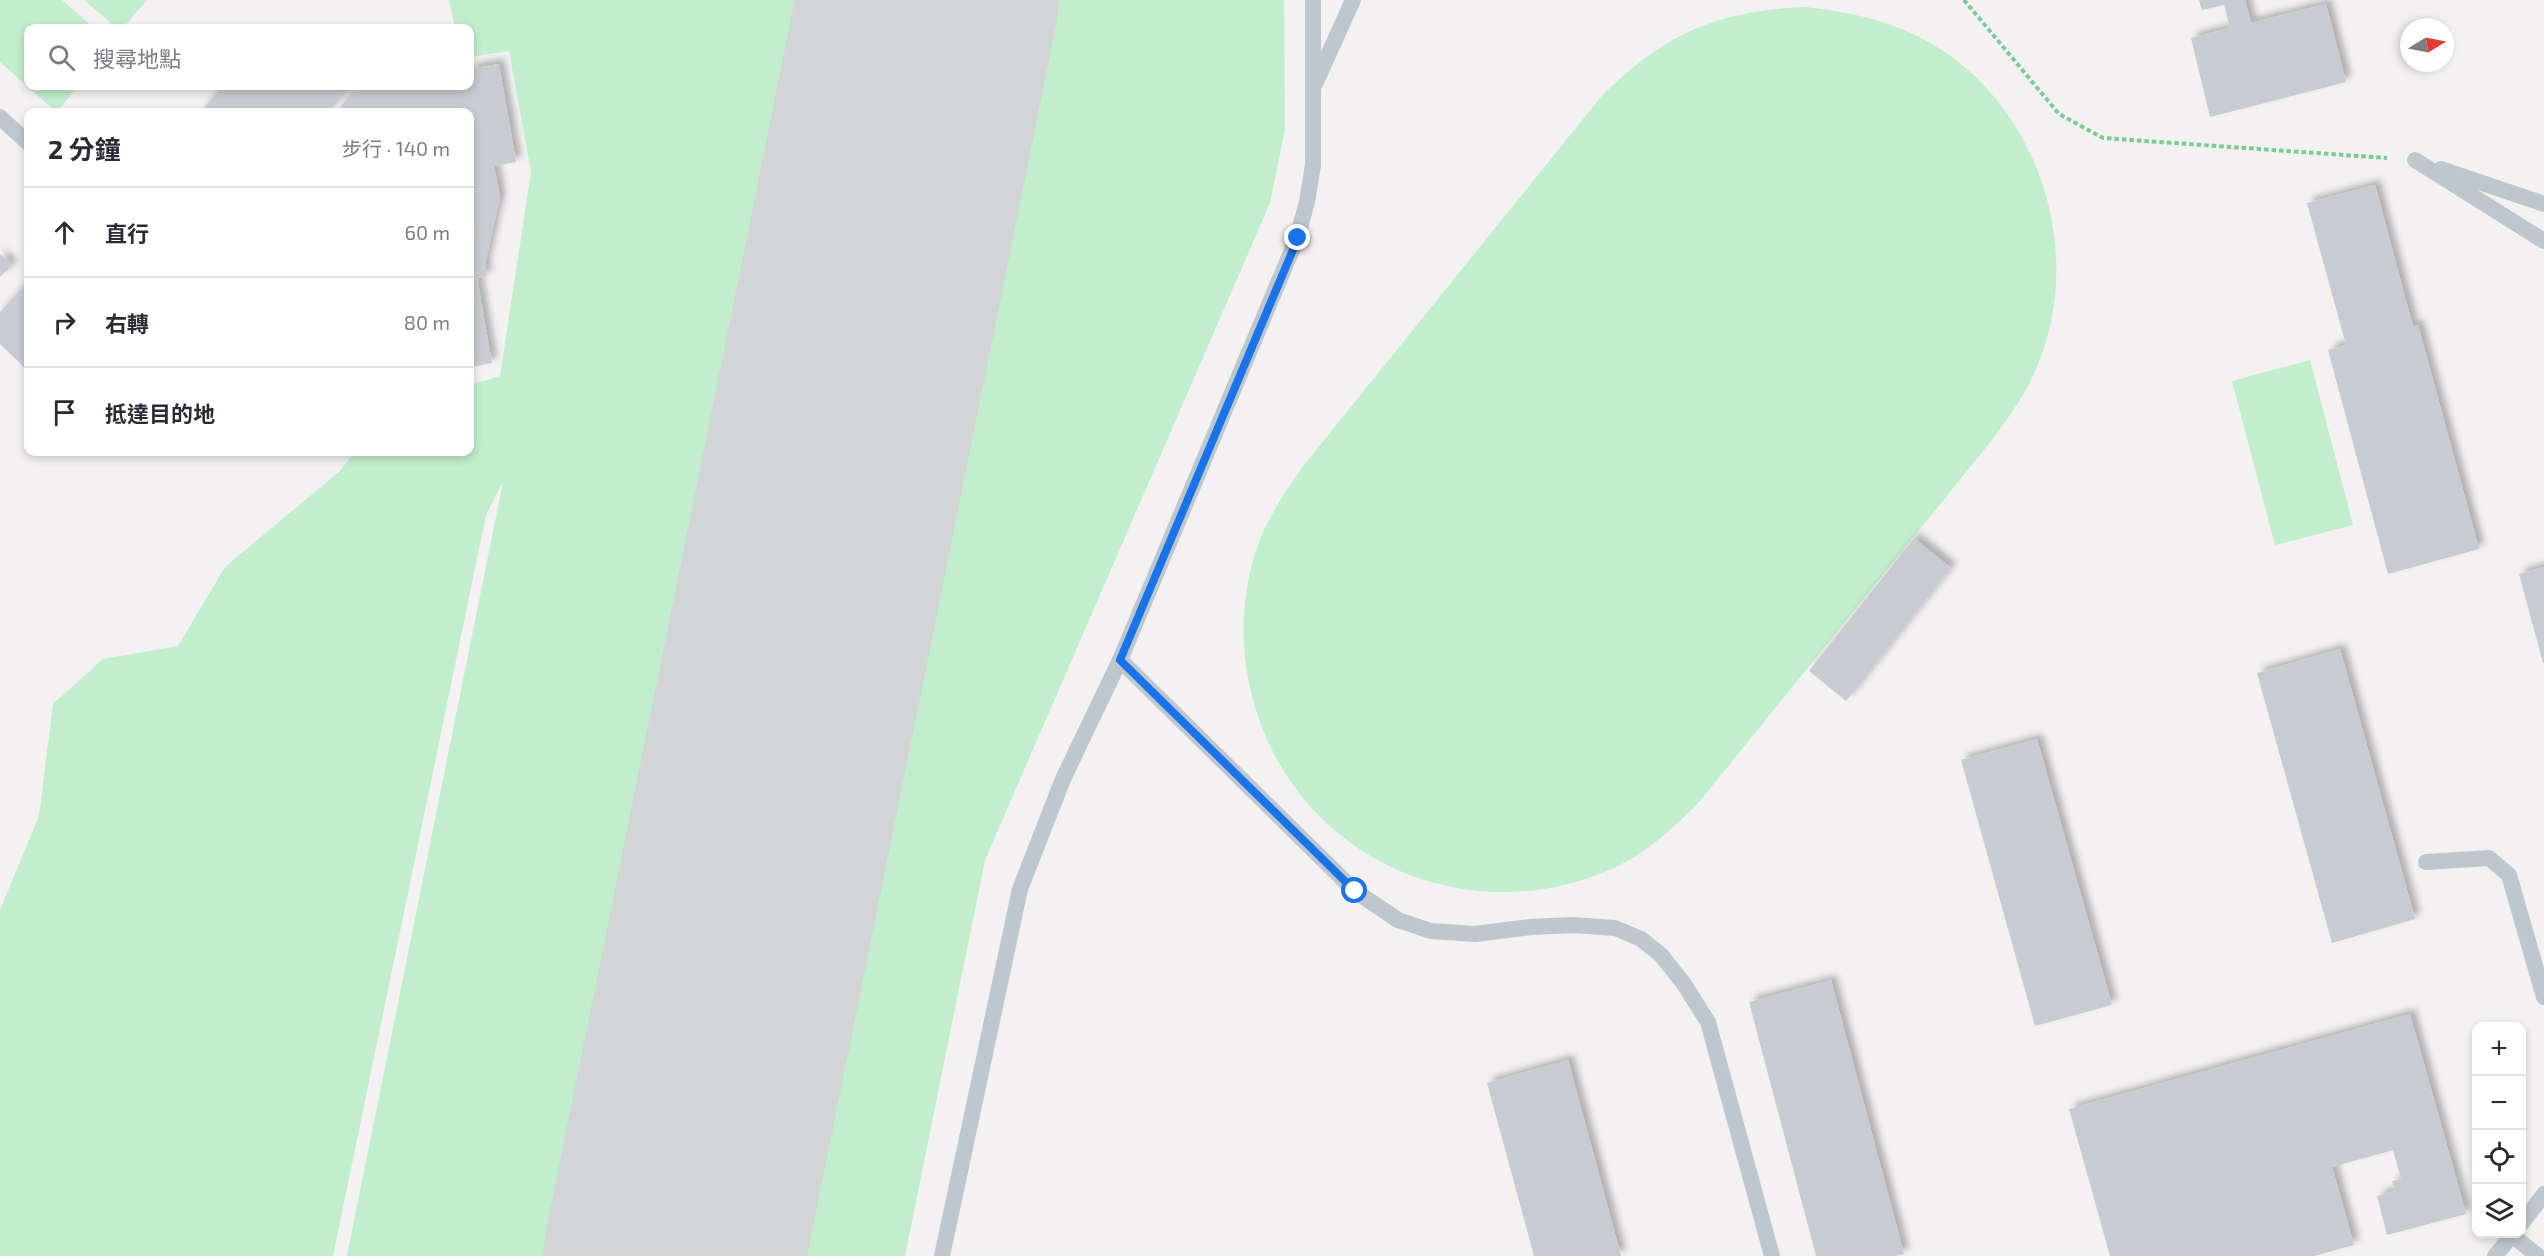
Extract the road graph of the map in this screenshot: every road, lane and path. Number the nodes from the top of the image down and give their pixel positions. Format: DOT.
graph roads {
  1 [pos="1313,0"];
  2 [pos="1353,0"];
  3 [pos="1964,0"];
  4 [pos="1312,91"];
  5 [pos="0,117"];
  6 [pos="24,139"];
  7 [pos="2415,160"];
  8 [pos="2544,204"];
  9 [pos="2544,241"];
  10 [pos="1120,660"];
  11 [pos="2426,862"];
  12 [pos="2544,997"];
  13 [pos="2544,1194"];
  14 [pos="2526,1217"];
  15 [pos="2510,1238"];
  16 [pos="2523,1238"];
  17 [pos="942,1256"];
  18 [pos="1772,1256"];
  19 [pos="2495,1256"];
  20 [pos="2538,1256"];
  1 -- 4 [label="lane"];
  2 -- 4 [label="lane"];
  3 -- 7 [label="path"];
  4 -- 10 [label="lane"];
  5 -- 6 [label="lane"];
  7 -- 8 [label="lane"];
  7 -- 9 [label="lane"];
  10 -- 17 [label="lane"];
  10 -- 18 [label="lane"];
  11 -- 12 [label="lane"];
  13 -- 14 [label="lane"];
  15 -- 19 [label="lane"];
  16 -- 20 [label="lane"];
}
